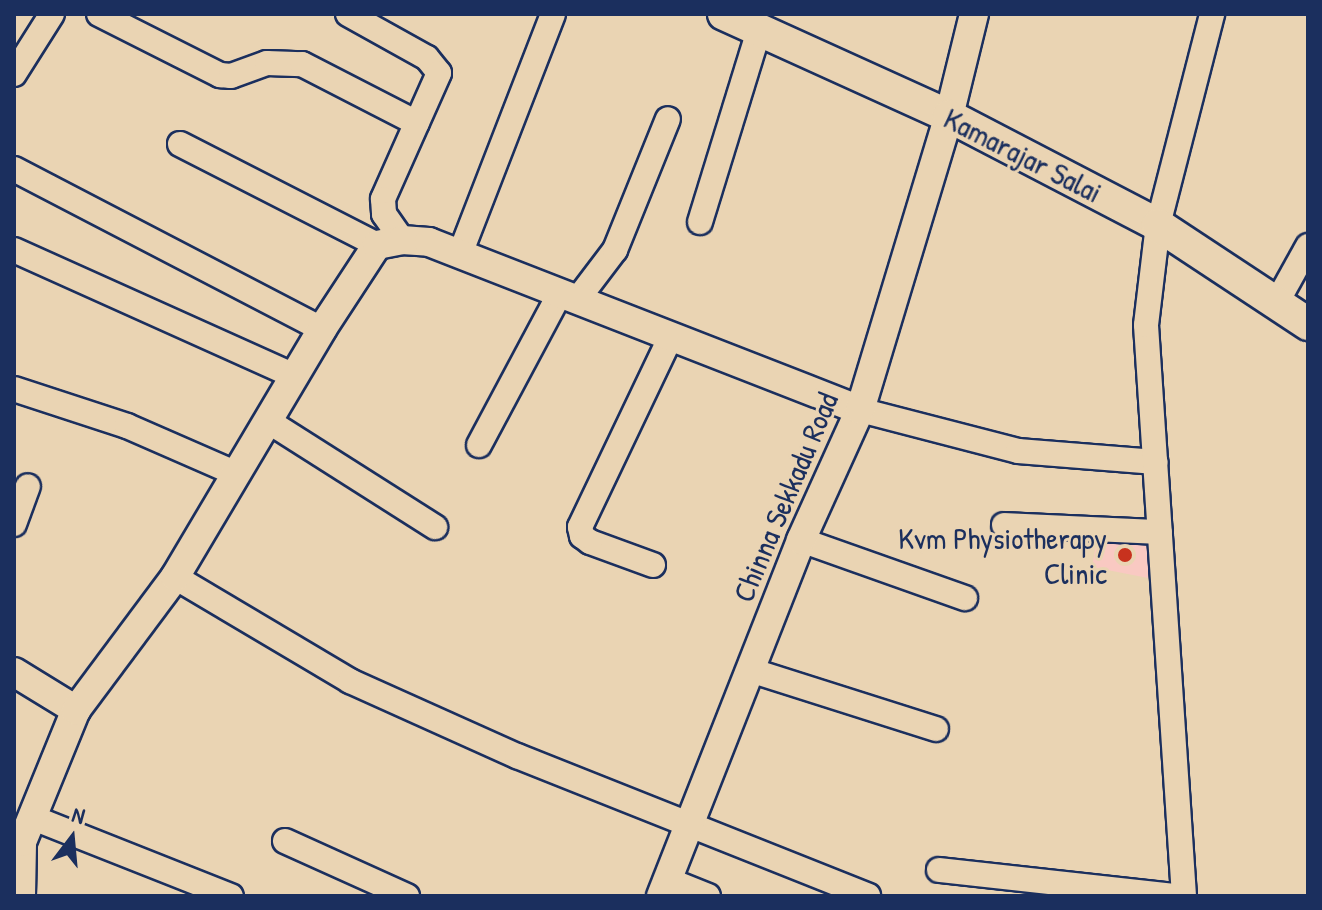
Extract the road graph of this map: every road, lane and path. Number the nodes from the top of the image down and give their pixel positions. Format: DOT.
graph roads {
  1 [pos="52,14"];
  2 [pos="99,14"];
  3 [pos="348,14"];
  4 [pos="553,14"];
  5 [pos="724,14"];
  6 [pos="974,14"];
  7 [pos="1212,14"];
  8 [pos="759,30"];
  9 [pos="14,74"];
  10 [pos="949,116"];
  11 [pos="668,119"];
  12 [pos="417,123"];
  13 [pos="180,144"];
  14 [pos="14,169"];
  15 [pos="700,222"];
  16 [pos="1158,225"];
  17 [pos="389,242"];
  18 [pos="1308,246"];
  19 [pos="14,250"];
  20 [pos="460,254"];
  21 [pos="569,296"];
  22 [pos="1277,302"];
  23 [pos="1308,324"];
  24 [pos="322,329"];
  25 [pos="671,336"];
  26 [pos="295,376"];
  27 [pos="14,389"];
  28 [pos="860,410"];
  29 [pos="268,421"];
  30 [pos="479,445"];
  31 [pos="1156,462"];
  32 [pos="237,474"];
  33 [pos="28,486"];
  34 [pos="14,524"];
  35 [pos="1004,525"];
  36 [pos="435,527"];
  37 [pos="1160,532"];
  38 [pos="801,540"];
  39 [pos="653,565"];
  40 [pos="175,577"];
  41 [pos="965,598"];
  42 [pos="750,670"];
  43 [pos="14,672"];
  44 [pos="76,710"];
  45 [pos="936,729"];
  46 [pos="31,817"];
  47 [pos="689,827"];
  48 [pos="285,841"];
  49 [pos="939,870"];
  50 [pos="664,888"];
  51 [pos="21,896"];
  52 [pos="231,896"];
  53 [pos="407,896"];
  54 [pos="708,896"];
  55 [pos="868,896"];
  56 [pos="1176,896"];
  57 [pos="1184,896"];
  1 -- 9 [label="street"];
  2 -- 12 [label="street"];
  3 -- 12 [label="street"];
  4 -- 20 [label="street"];
  5 -- 8 [label="main road, Kamarajar Salai"];
  6 -- 10 [label="street, Chinna Sekkadu Road"];
  7 -- 16 [label="street"];
  8 -- 10 [label="main road, Kamarajar Salai"];
  8 -- 15 [label="street"];
  10 -- 16 [label="main road, Kamarajar Salai"];
  10 -- 28 [label="street, Chinna Sekkadu Road"];
  11 -- 21 [label="street"];
  12 -- 17 [label="street"];
  13 -- 17 [label="street"];
  14 -- 24 [label="street"];
  16 -- 22 [label="main road, Kamarajar Salai"];
  16 -- 31 [label="street"];
  17 -- 20 [label="street"];
  17 -- 24 [label="street"];
  18 -- 22 [label="street"];
  19 -- 26 [label="street"];
  20 -- 21 [label="street"];
  21 -- 25 [label="street"];
  21 -- 30 [label="street"];
  22 -- 23 [label="main road, Kamarajar Salai"];
  24 -- 26 [label="street"];
  25 -- 28 [label="street"];
  25 -- 39 [label="street"];
  26 -- 29 [label="street"];
  27 -- 32 [label="street"];
  28 -- 31 [label="street"];
  28 -- 38 [label="street, Chinna Sekkadu Road"];
  29 -- 32 [label="street"];
  29 -- 36 [label="street"];
  31 -- 37 [label="street"];
  32 -- 40 [label="street"];
  33 -- 34 [label="street"];
  35 -- 37 [label="street"];
  37 -- 57 [label="street"];
  38 -- 41 [label="street"];
  38 -- 42 [label="street, Chinna Sekkadu Road"];
  40 -- 44 [label="street"];
  40 -- 47 [label="street"];
  42 -- 45 [label="street"];
  42 -- 47 [label="street, Chinna Sekkadu Road"];
  43 -- 44 [label="street"];
  44 -- 46 [label="street"];
  46 -- 51 [label="street"];
  46 -- 52 [label="street"];
  47 -- 50 [label="street, Chinna Sekkadu Road"];
  47 -- 55 [label="street"];
  48 -- 53 [label="street"];
  49 -- 56 [label="street"];
  50 -- 54 [label="street"];
}
